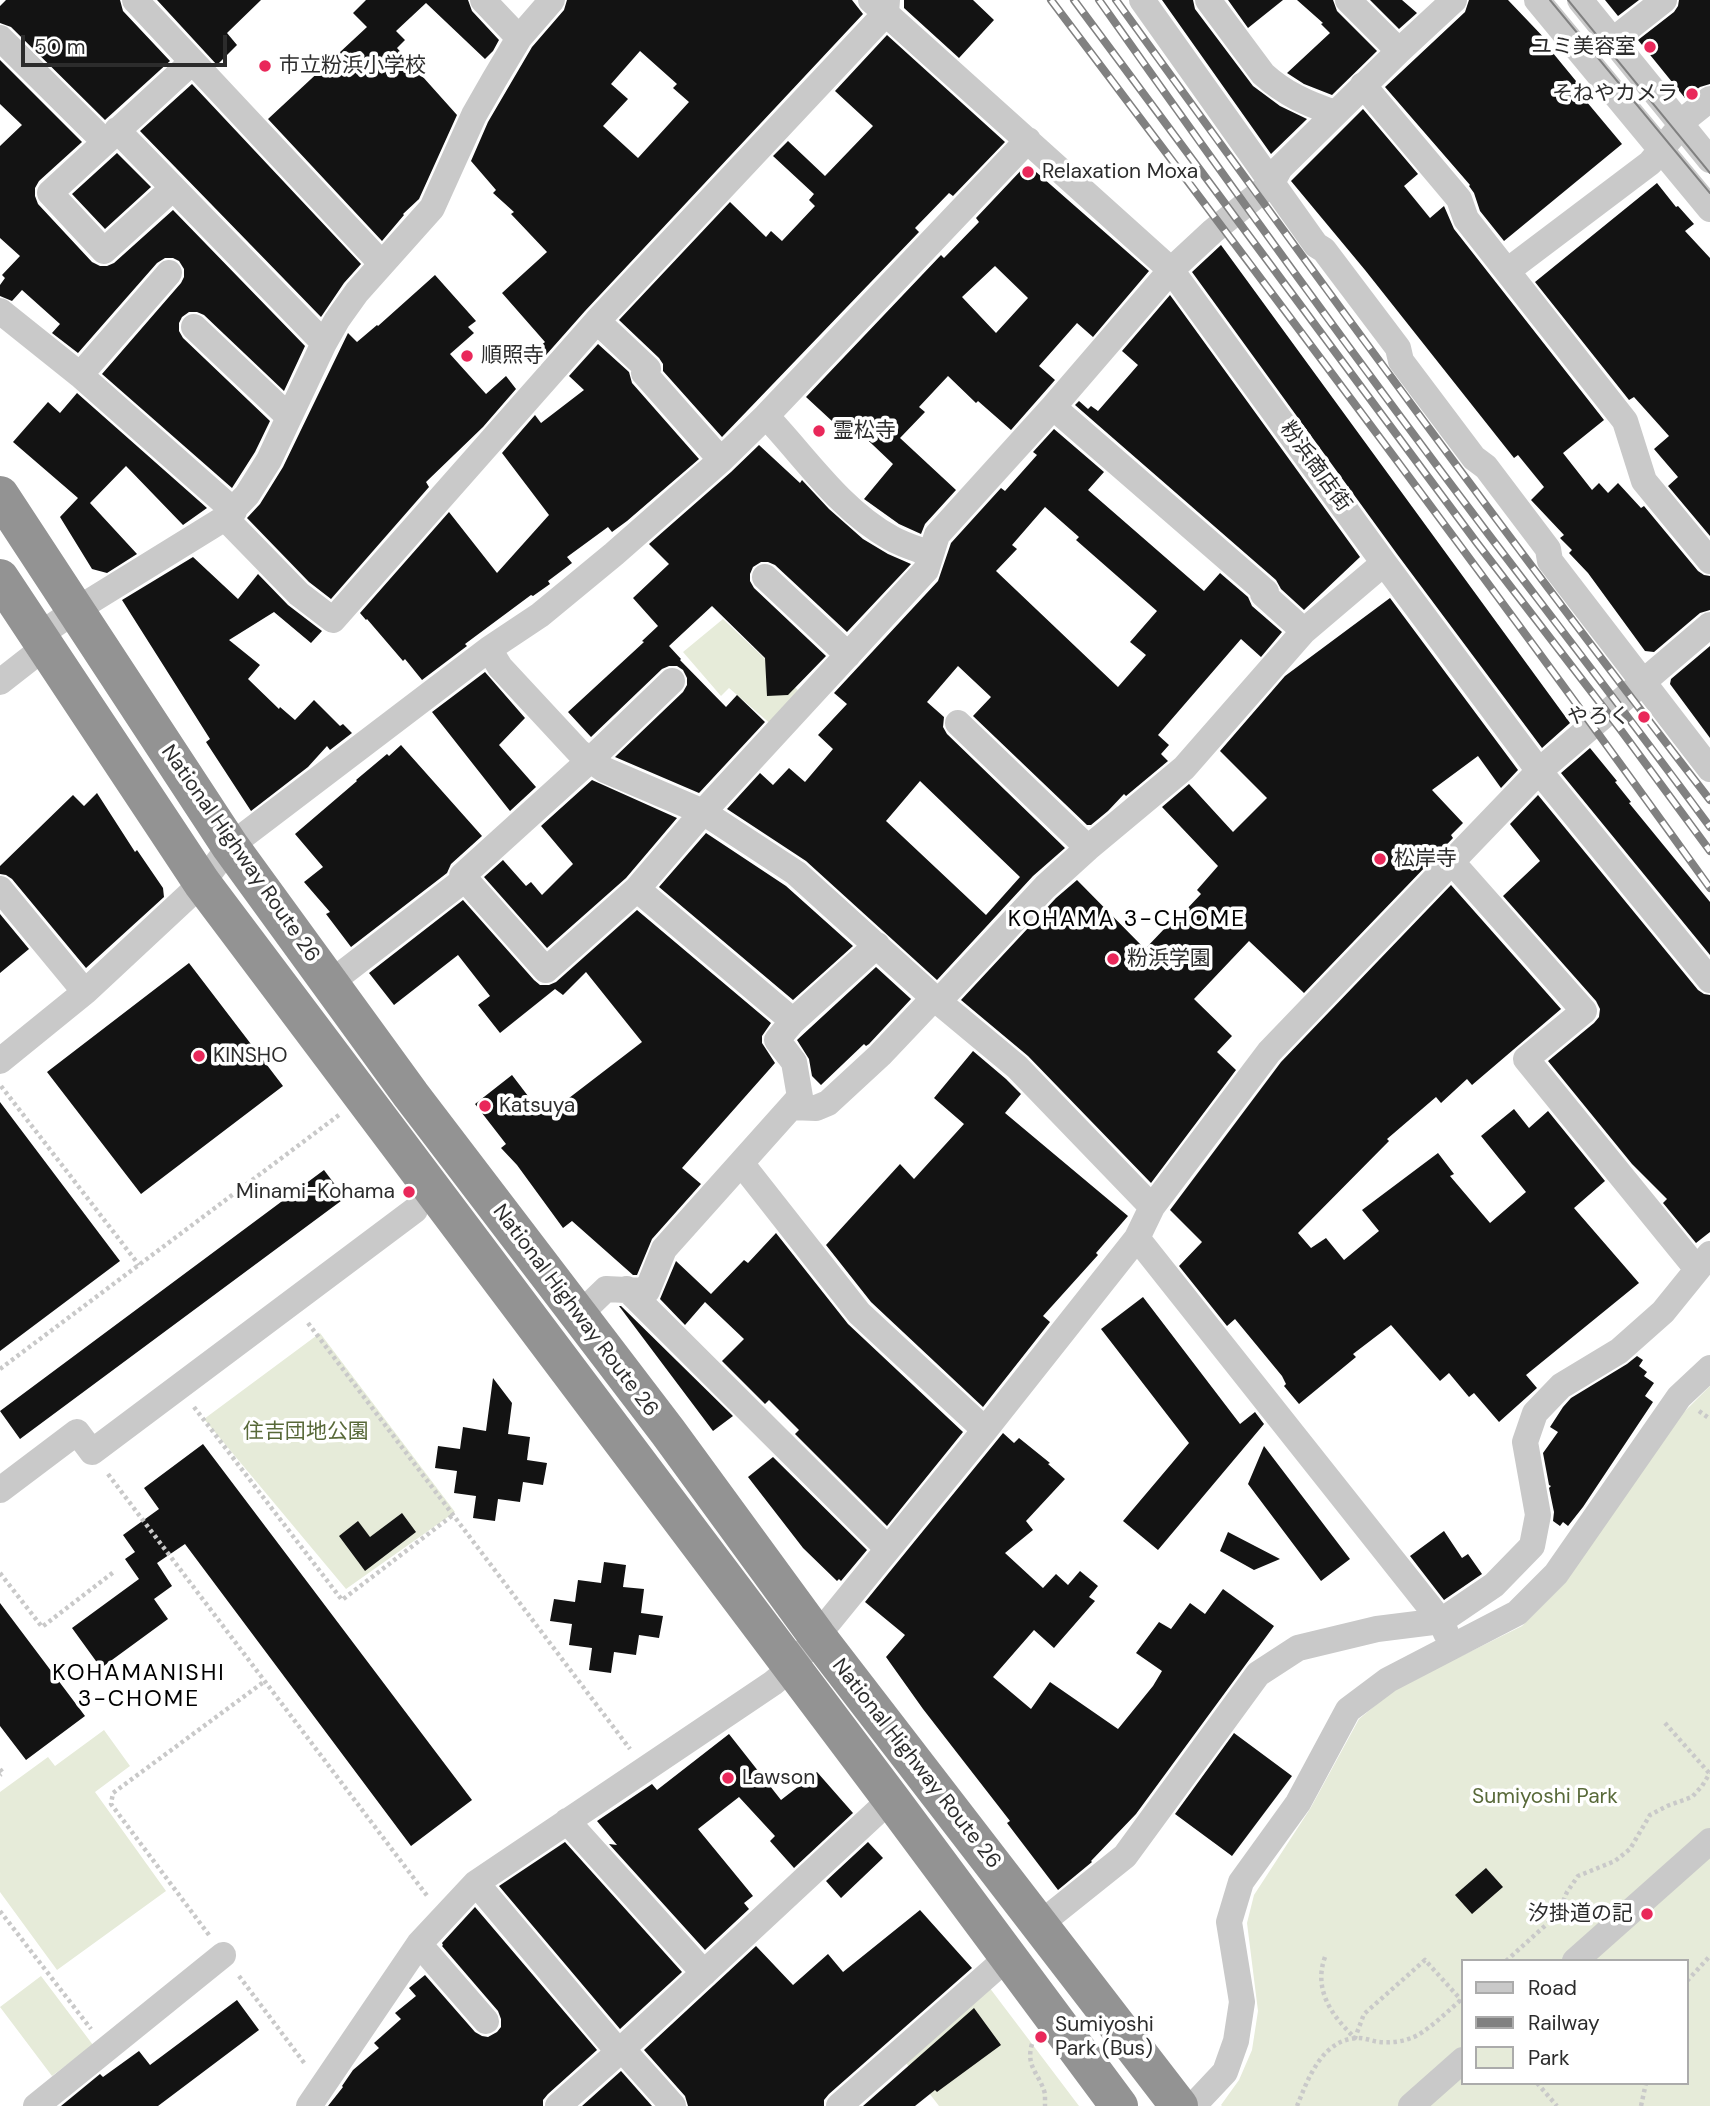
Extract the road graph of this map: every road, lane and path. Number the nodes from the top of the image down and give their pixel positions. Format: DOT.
graph roads {
  1 [pos="135,0"];
  2 [pos="483,0"];
  3 [pos="552,0"];
  4 [pos="1142,0"];
  5 [pos="1208,0"];
  6 [pos="1348,0"];
  7 [pos="1454,0"];
  8 [pos="1537,0"];
  9 [pos="1580,0"];
  10 [pos="1664,0"];
  11 [pos="882,4"];
  12 [pos="0,38"];
  13 [pos="519,38"];
  14 [pos="1612,41"];
  15 [pos="1398,51"];
  16 [pos="192,62"];
  17 [pos="1363,85"];
  18 [pos="1710,99"];
  19 [pos="1335,113"];
  20 [pos="1681,126"];
  21 [pos="111,136"];
  22 [pos="1028,140"];
  23 [pos="1660,151"];
  24 [pos="1710,160"];
  25 [pos="1272,183"];
  26 [pos="173,188"];
  27 [pos="1710,209"];
  28 [pos="382,264"];
  29 [pos="1171,270"];
  30 [pos="1507,271"];
  31 [pos="169,272"];
  32 [pos="0,311"];
  33 [pos="597,321"];
  34 [pos="194,327"];
  35 [pos="324,344"];
  36 [pos="80,375"];
  37 [pos="1053,407"];
  38 [pos="766,416"];
  39 [pos="289,417"];
  40 [pos="721,460"];
  41 [pos="0,495"];
  42 [pos="229,514"];
  43 [pos="931,554"];
  44 [pos="1710,561"];
  45 [pos="1384,563"];
  46 [pos="765,577"];
  47 [pos="0,579"];
  48 [pos="76,610"];
  49 [pos="1710,625"];
  50 [pos="1304,631"];
  51 [pos="43,642"];
  52 [pos="489,649"];
  53 [pos="848,655"];
  54 [pos="672,681"];
  55 [pos="0,682"];
  56 [pos="1643,682"];
  57 [pos="958,723"];
  58 [pos="590,760"];
  59 [pos="1710,769"];
  60 [pos="1539,771"];
  61 [pos="703,812"];
  62 [pos="230,846"];
  63 [pos="1088,848"];
  64 [pos="1452,862"];
  65 [pos="465,879"];
  66 [pos="202,883"];
  67 [pos="637,889"];
  68 [pos="0,890"];
  69 [pos="877,945"];
  70 [pos="1710,980"];
  71 [pos="330,983"];
  72 [pos="85,992"];
  73 [pos="936,1000"];
  74 [pos="793,1021"];
  75 [pos="0,1061"];
  76 [pos="0,1085"];
  77 [pos="791,1107"];
  78 [pos="343,1112"];
  79 [pos="741,1163"];
  80 [pos="1152,1207"];
  81 [pos="415,1210"];
  82 [pos="1137,1238"];
  83 [pos="1704,1262"];
  84 [pos="139,1265"];
  85 [pos="627,1289"];
  86 [pos="292,1302"];
  87 [pos="579,1315"];
  88 [pos="1710,1368"];
  89 [pos="0,1369"];
  90 [pos="178,1387"];
  91 [pos="985,1430"];
  92 [pos="92,1452"];
  93 [pos="0,1490"];
  94 [pos="453,1515"];
  95 [pos="888,1549"];
  96 [pos="115,1571"];
  97 [pos="0,1573"];
  98 [pos="1441,1621"];
  99 [pos="817,1636"];
  100 [pos="1453,1646"];
  101 [pos="791,1668"];
  102 [pos="265,1681"];
  103 [pos="1665,1723"];
  104 [pos="0,1769"];
  105 [pos="645,1769"];
  106 [pos="1710,1773"];
  107 [pos="0,1775"];
  108 [pos="891,1799"];
  109 [pos="567,1821"];
  110 [pos="1710,1841"];
  111 [pos="476,1883"];
  112 [pos="0,1911"];
  113 [pos="443,1917"];
  114 [pos="1040,1924"];
  115 [pos="419,1944"];
  116 [pos="223,1955"];
  117 [pos="1710,1956"];
  118 [pos="1008,1957"];
  119 [pos="1325,1957"];
  120 [pos="1508,1959"];
  121 [pos="1577,1959"];
  122 [pos="704,1973"];
  123 [pos="1689,1979"];
  124 [pos="1462,1999"];
  125 [pos="1462,2001"];
  126 [pos="486,2021"];
  127 [pos="1035,2037"];
  128 [pos="1355,2038"];
  129 [pos="106,2049"];
  130 [pos="622,2049"];
  131 [pos="1462,2061"];
  132 [pos="1539,2085"];
  133 [pos="1646,2085"];
  134 [pos="316,2096"];
  135 [pos="36,2106"];
  136 [pos="558,2106"];
  137 [pos="673,2106"];
  138 [pos="839,2106"];
  139 [pos="1045,2106"];
  140 [pos="1119,2106"];
  141 [pos="1179,2106"];
  142 [pos="1193,2106"];
  143 [pos="1297,2106"];
  144 [pos="1411,2106"];
  145 [pos="1557,2106"];
  146 [pos="1641,2106"];
  1 -- 16 [label="street"];
  2 -- 13 [label="street"];
  3 -- 13 [label="street"];
  4 -- 25 [label="street"];
  5 -- 19 [label="street"];
  6 -- 15 [label="street"];
  7 -- 15 [label="street"];
  8 -- 23 [label="street"];
  9 -- 14 [label="street"];
  10 -- 14 [label="street"];
  11 -- 22 [label="street, 粉浜商店街"];
  11 -- 33 [label="street"];
  12 -- 21 [label="street"];
  13 -- 28 [label="street"];
  14 -- 20 [label="street"];
  15 -- 17 [label="street"];
  16 -- 21 [label="street"];
  16 -- 28 [label="street"];
  17 -- 19 [label="street"];
  17 -- 30 [label="street"];
  18 -- 20 [label="street"];
  19 -- 25 [label="street"];
  20 -- 23 [label="street"];
  20 -- 24 [label="street"];
  21 -- 26 [label="street"];
  21 -- 26 [label="street"];
  22 -- 29 [label="street, 粉浜商店街"];
  22 -- 38 [label="street"];
  23 -- 27 [label="street"];
  23 -- 30 [label="street"];
  25 -- 29 [label="street"];
  25 -- 56 [label="street"];
  26 -- 35 [label="street"];
  28 -- 35 [label="street"];
  29 -- 37 [label="street"];
  29 -- 45 [label="street, 粉浜商店街"];
  30 -- 44 [label="street"];
  31 -- 36 [label="street"];
  32 -- 36 [label="street"];
  33 -- 40 [label="street"];
  33 -- 42 [label="street"];
  34 -- 39 [label="street"];
  35 -- 39 [label="street"];
  36 -- 42 [label="street"];
  37 -- 43 [label="street"];
  37 -- 50 [label="street"];
  38 -- 40 [label="street"];
  38 -- 43 [label="street"];
  39 -- 42 [label="street"];
  40 -- 52 [label="street"];
  41 -- 48 [label="highway, National Highway Route 26"];
  42 -- 48 [label="street"];
  43 -- 53 [label="street"];
  45 -- 50 [label="street"];
  45 -- 60 [label="street, 粉浜商店街"];
  46 -- 53 [label="street"];
  47 -- 51 [label="highway, National Highway Route 26"];
  48 -- 51 [label="street"];
  48 -- 62 [label="highway, National Highway Route 26"];
  49 -- 56 [label="street"];
  50 -- 63 [label="street"];
  51 -- 55 [label="street"];
  51 -- 66 [label="highway, National Highway Route 26"];
  52 -- 58 [label="street"];
  52 -- 62 [label="street"];
  53 -- 61 [label="street"];
  54 -- 58 [label="street"];
  56 -- 59 [label="street"];
  56 -- 60 [label="street"];
  57 -- 63 [label="street"];
  58 -- 61 [label="street"];
  58 -- 65 [label="street"];
  60 -- 64 [label="street"];
  60 -- 70 [label="street, 粉浜商店街"];
  61 -- 67 [label="street"];
  61 -- 69 [label="street"];
  62 -- 66 [label="street"];
  62 -- 71 [label="highway, National Highway Route 26"];
  63 -- 73 [label="street"];
  64 -- 80 [label="street"];
  64 -- 83 [label="street"];
  65 -- 67 [label="street"];
  65 -- 71 [label="street"];
  66 -- 72 [label="street"];
  66 -- 101 [label="highway, National Highway Route 26"];
  67 -- 74 [label="street"];
  68 -- 72 [label="street"];
  69 -- 73 [label="street"];
  69 -- 74 [label="street"];
  71 -- 87 [label="highway, National Highway Route 26"];
  72 -- 75 [label="street"];
  73 -- 77 [label="street"];
  73 -- 80 [label="street"];
  74 -- 77 [label="street"];
  76 -- 84 [label="path"];
  77 -- 79 [label="street"];
  78 -- 84 [label="path"];
  79 -- 85 [label="street"];
  79 -- 91 [label="street"];
  80 -- 82 [label="street"];
  81 -- 86 [label="street"];
  82 -- 91 [label="street"];
  82 -- 98 [label="street"];
  83 -- 98 [label="street"];
  84 -- 89 [label="path"];
  85 -- 87 [label="street"];
  85 -- 95 [label="street"];
  86 -- 90 [label="street"];
  86 -- 94 [label="path"];
  87 -- 99 [label="highway, National Highway Route 26"];
  88 -- 100 [label="street"];
  90 -- 92 [label="street"];
  90 -- 94 [label="path"];
  91 -- 95 [label="street"];
  92 -- 93 [label="street"];
  92 -- 102 [label="path"];
  94 -- 105 [label="path"];
  95 -- 99 [label="street"];
  96 -- 97 [label="path"];
  98 -- 100 [label="street"];
  98 -- 114 [label="street"];
  99 -- 101 [label="street"];
  99 -- 114 [label="highway, National Highway Route 26"];
  100 -- 142 [label="street"];
  101 -- 105 [label="street"];
  101 -- 108 [label="highway, National Highway Route 26"];
  102 -- 113 [label="path"];
  102 -- 116 [label="path"];
  103 -- 106 [label="path"];
  104 -- 107 [label="path"];
  105 -- 109 [label="street"];
  106 -- 120 [label="path"];
  108 -- 118 [label="highway, National Highway Route 26"];
  108 -- 122 [label="street"];
  109 -- 111 [label="street"];
  109 -- 122 [label="street"];
  110 -- 121 [label="street"];
  111 -- 113 [label="street"];
  111 -- 130 [label="street"];
  112 -- 129 [label="path"];
  113 -- 115 [label="street"];
  114 -- 141 [label="highway, National Highway Route 26"];
  115 -- 126 [label="street"];
  115 -- 134 [label="street"];
  116 -- 129 [label="street"];
  116 -- 134 [label="path"];
  117 -- 123 [label="path"];
  118 -- 138 [label="street"];
  118 -- 140 [label="highway, National Highway Route 26"];
  119 -- 128 [label="path"];
  122 -- 130 [label="street"];
  124 -- 128 [label="path"];
  125 -- 128 [label="path"];
  127 -- 139 [label="path"];
  128 -- 143 [label="path"];
  129 -- 135 [label="street"];
  130 -- 136 [label="street"];
  130 -- 137 [label="street"];
  131 -- 144 [label="street"];
  132 -- 145 [label="path"];
  133 -- 146 [label="path"];
}
